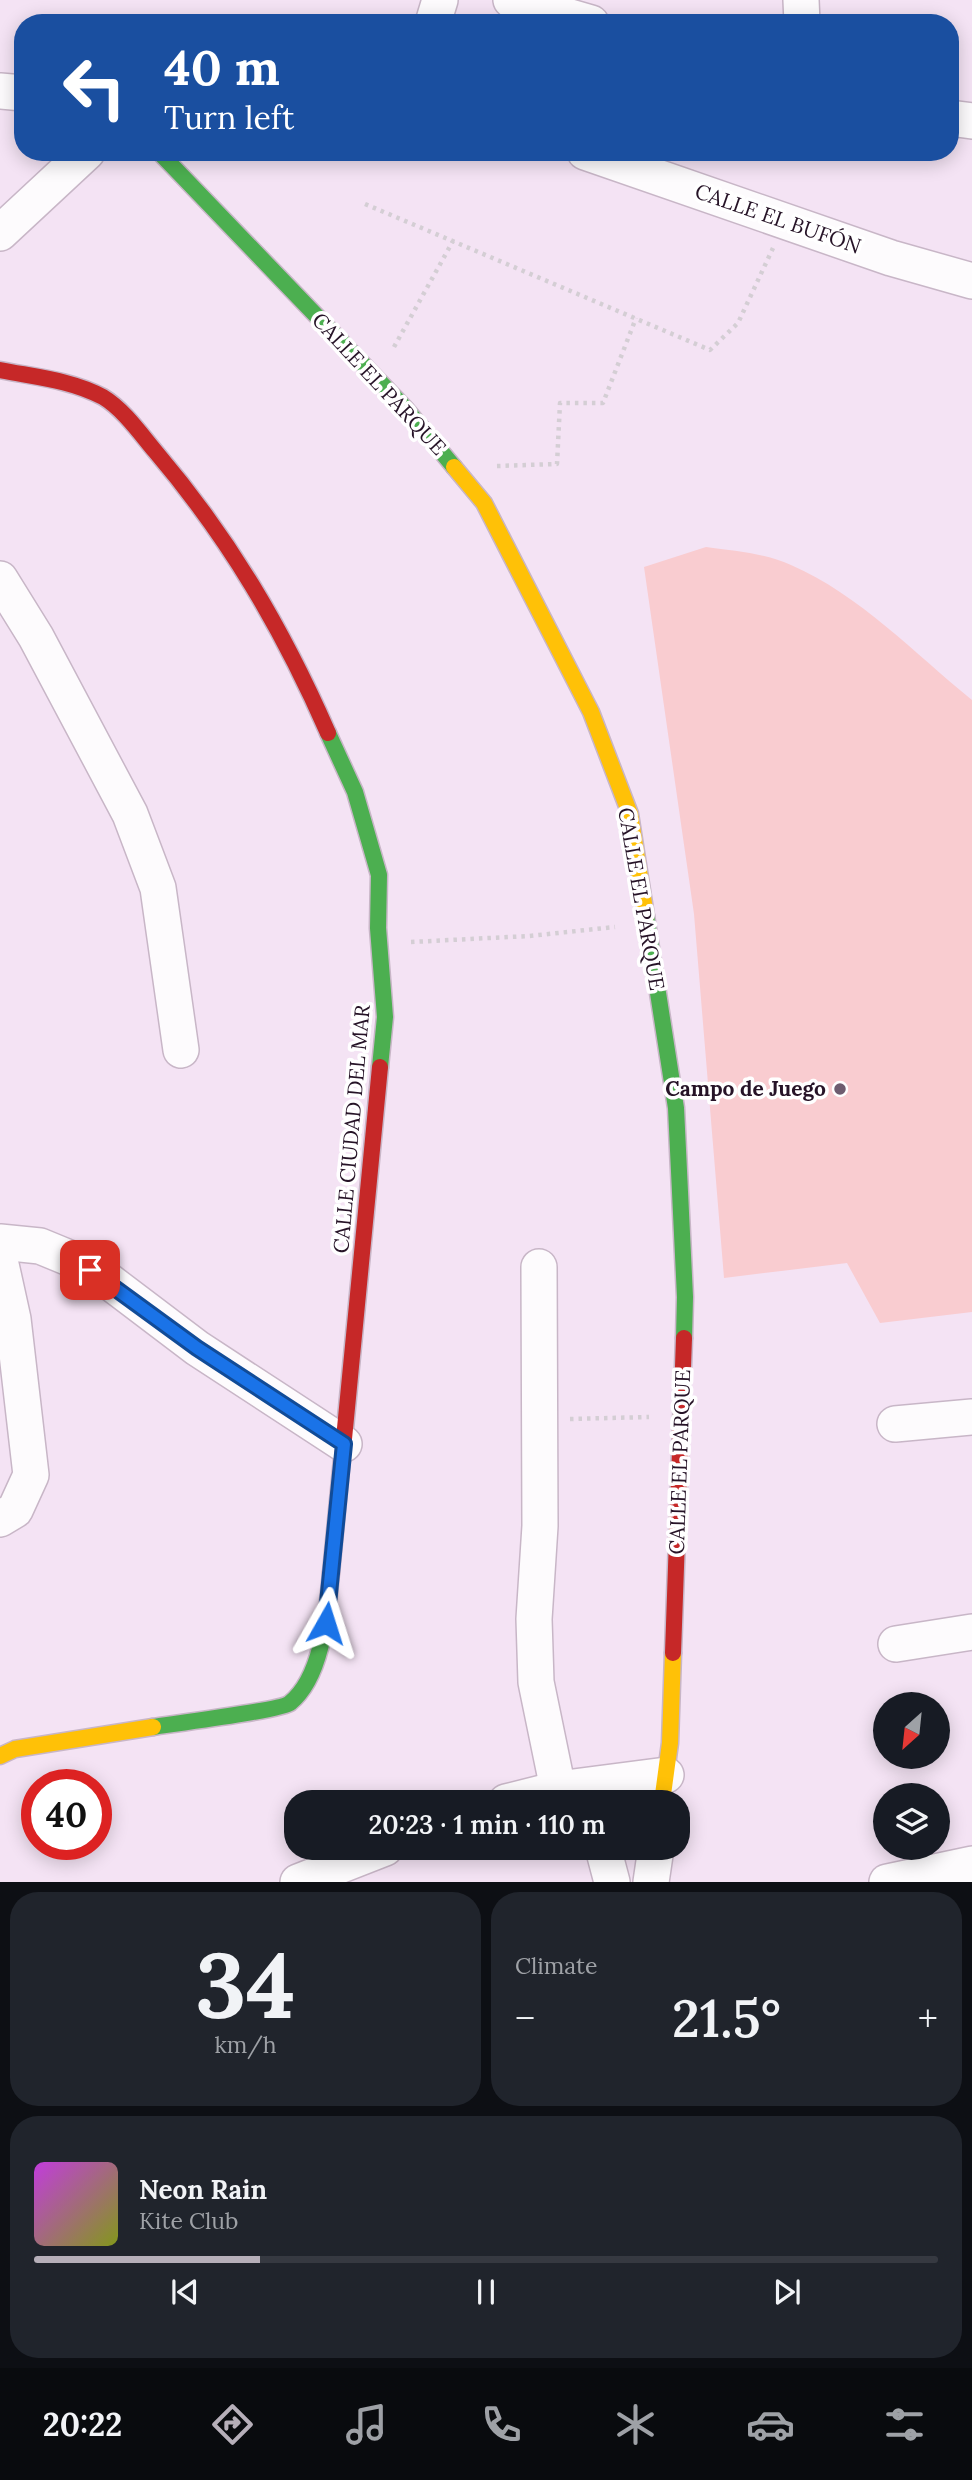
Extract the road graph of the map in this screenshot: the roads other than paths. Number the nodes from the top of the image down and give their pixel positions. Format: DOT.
graph roads {
  1 [pos="511,0"];
  2 [pos="560,14"];
  3 [pos="77,161"];
  4 [pos="168,161"];
  5 [pos="611,161"];
  6 [pos="0,233"];
  7 [pos="972,281"];
  8 [pos="0,370"];
  9 [pos="0,579"];
  10 [pos="181,1050"];
  11 [pos="0,1242"];
  12 [pos="0,1260"];
  13 [pos="539,1267"];
  14 [pos="972,1417"];
  15 [pos="895,1424"];
  16 [pos="344,1444"];
  17 [pos="0,1519"];
  18 [pos="972,1632"];
  19 [pos="896,1644"];
  20 [pos="0,1756"];
  21 [pos="664,1789"];
  22 [pos="579,1790"];
  23 [pos="643,1790"];
  24 [pos="353,1860"];
  25 [pos="606,1860"];
  26 [pos="654,1860"];
  27 [pos="972,1864"];
  28 [pos="298,1881"];
  29 [pos="612,1881"];
  30 [pos="651,1881"];
  31 [pos="891,1881"];
  1 -- 2 [label="street"];
  3 -- 6 [label="street"];
  4 -- 21 [label="street, CALLE EL PARQUE"];
  5 -- 7 [label="street, CALLE EL BUFÓN"];
  8 -- 16 [label="street, CALLE CIUDAD DEL MAR"];
  9 -- 10 [label="street"];
  11 -- 16 [label="street"];
  12 -- 17 [label="street"];
  13 -- 22 [label="street"];
  14 -- 15 [label="street"];
  16 -- 20 [label="street, CALLE CIUDAD DEL MAR"];
  18 -- 19 [label="street"];
  21 -- 23 [label="street"];
  24 -- 28 [label="street"];
  25 -- 29 [label="street"];
  26 -- 30 [label="street"];
  27 -- 31 [label="street"];
}
